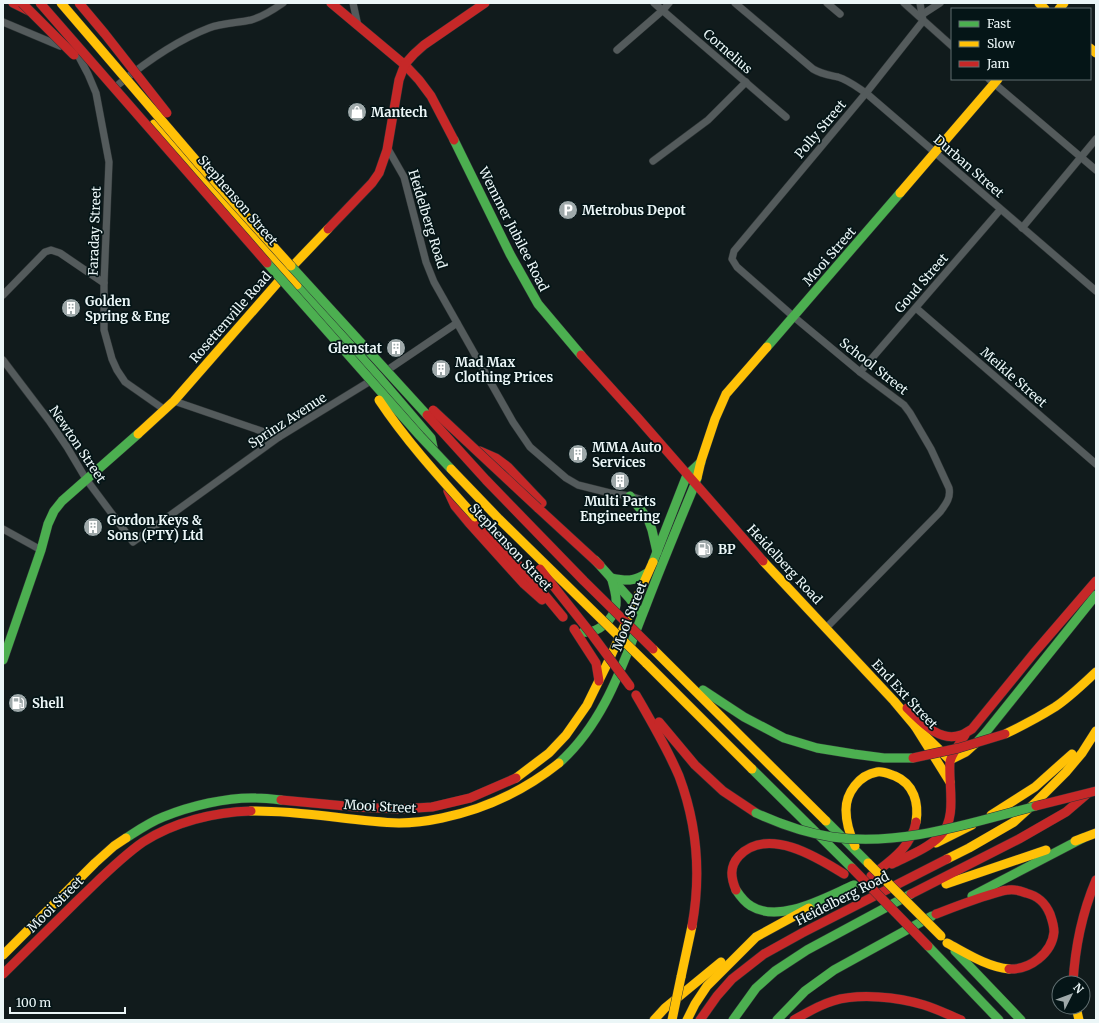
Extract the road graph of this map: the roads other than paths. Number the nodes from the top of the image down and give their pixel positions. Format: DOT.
graph roads {
  1 [pos="13,3"];
  2 [pos="22,3"];
  3 [pos="40,3"];
  4 [pos="61,3"];
  5 [pos="79,3"];
  6 [pos="283,3"];
  7 [pos="331,3"];
  8 [pos="353,3"];
  9 [pos="484,3"];
  10 [pos="654,3"];
  11 [pos="669,3"];
  12 [pos="735,3"];
  13 [pos="827,3"];
  14 [pos="904,3"];
  15 [pos="920,3"];
  16 [pos="940,3"];
  17 [pos="663,10"];
  18 [pos="840,14"];
  19 [pos="923,17"];
  20 [pos="3,22"];
  21 [pos="358,27"];
  22 [pos="951,45"];
  23 [pos="617,50"];
  24 [pos="82,54"];
  25 [pos="405,65"];
  26 [pos="993,80"];
  27 [pos="746,82"];
  28 [pos="119,84"];
  29 [pos="866,93"];
  30 [pos="786,117"];
  31 [pos="1096,139"];
  32 [pos="388,149"];
  33 [pos="936,152"];
  34 [pos="1080,157"];
  35 [pos="653,161"];
  36 [pos="199,164"];
  37 [pos="184,169"];
  38 [pos="1096,170"];
  39 [pos="1000,210"];
  40 [pos="1022,228"];
  41 [pos="734,251"];
  42 [pos="286,273"];
  43 [pos="104,283"];
  44 [pos="1096,290"];
  45 [pos="4,291"];
  46 [pos="916,308"];
  47 [pos="794,317"];
  48 [pos="457,323"];
  49 [pos="365,348"];
  50 [pos="3,360"];
  51 [pos="356,363"];
  52 [pos="860,372"];
  53 [pos="378,376"];
  54 [pos="174,400"];
  55 [pos="165,410"];
  56 [pos="279,437"];
  57 [pos="431,438"];
  58 [pos="701,461"];
  59 [pos="1096,464"];
  60 [pos="687,475"];
  61 [pos="86,480"];
  62 [pos="695,484"];
  63 [pos="630,496"];
  64 [pos="652,503"];
  65 [pos="499,519"];
  66 [pos="3,529"];
  67 [pos="133,542"];
  68 [pos="41,550"];
  69 [pos="657,553"];
  70 [pos="600,565"];
  71 [pos="647,573"];
  72 [pos="611,579"];
  73 [pos="1096,581"];
  74 [pos="1096,595"];
  75 [pos="634,604"];
  76 [pos="563,617"];
  77 [pos="639,622"];
  78 [pos="573,628"];
  79 [pos="826,628"];
  80 [pos="660,657"];
  81 [pos="610,658"];
  82 [pos="3,660"];
  83 [pos="857,661"];
  84 [pos="624,664"];
  85 [pos="1096,672"];
  86 [pos="599,681"];
  87 [pos="636,695"];
  88 [pos="915,726"];
  89 [pos="1095,733"];
  90 [pos="965,735"];
  91 [pos="950,760"];
  92 [pos="950,782"];
  93 [pos="1096,786"];
  94 [pos="1096,791"];
  95 [pos="1096,833"];
  96 [pos="1082,838"];
  97 [pos="930,846"];
  98 [pos="866,860"];
  99 [pos="871,876"];
  100 [pos="1096,880"];
  101 [pos="854,885"];
  102 [pos="898,901"];
  103 [pos="936,914"];
  104 [pos="756,937"];
  105 [pos="944,940"];
  106 [pos="925,948"];
  107 [pos="3,955"];
  108 [pos="3,974"];
  109 [pos="1073,975"];
  110 [pos="654,1020"];
  111 [pos="672,1020"];
  112 [pos="687,1020"];
  113 [pos="700,1020"];
  114 [pos="733,1020"];
  115 [pos="777,1020"];
  116 [pos="794,1020"];
  117 [pos="961,1020"];
  118 [pos="994,1020"];
  119 [pos="999,1020"];
  120 [pos="1021,1020"];
  1 -- 24 [label="main road"];
  2 -- 37 [label="main road, bridge"];
  3 -- 37 [label="main road, bridge"];
  4 -- 36 [label="main road, bridge"];
  5 -- 36 [label="main road, bridge"];
  6 -- 28 [label="street"];
  7 -- 21 [label="main road, Wemmer Jubilee Road"];
  8 -- 21 [label="street"];
  9 -- 25 [label="main road, Rosettenville Road"];
  10 -- 17 [label="street, Cornelius"];
  11 -- 17 [label="street"];
  12 -- 29 [label="street, Durban Street"];
  13 -- 18 [label="street"];
  14 -- 19 [label="street"];
  15 -- 19 [label="street"];
  16 -- 19 [label="street, Polly Street"];
  17 -- 23 [label="street"];
  17 -- 27 [label="street, Cornelius"];
  19 -- 22 [label="street"];
  19 -- 29 [label="street, Polly Street"];
  20 -- 24 [label="street, Stephenson Street"];
  21 -- 25 [label="main road, Wemmer Jubilee Road"];
  24 -- 28 [label="main road, Stephenson Street"];
  24 -- 43 [label="street, Faraday Street"];
  25 -- 32 [label="main road, Rosettenville Road"];
  25 -- 60 [label="main road, Wemmer Jubilee Road"];
  26 -- 33 [label="main road, Mooi Street"];
  26 -- 34 [label="street"];
  27 -- 30 [label="street, Cornelius"];
  27 -- 35 [label="street"];
  28 -- 42 [label="main road, Stephenson Street"];
  29 -- 33 [label="street, Durban Street"];
  29 -- 41 [label="street, Polly Street"];
  31 -- 34 [label="street"];
  32 -- 42 [label="main road, Rosettenville Road"];
  32 -- 48 [label="street, Heidelberg Road"];
  33 -- 39 [label="street, Durban Street"];
  33 -- 47 [label="main road, Mooi Street"];
  34 -- 38 [label="street"];
  34 -- 40 [label="street"];
  36 -- 49 [label="main road, bridge"];
  37 -- 51 [label="main road, bridge"];
  39 -- 40 [label="street, Durban Street"];
  39 -- 46 [label="street, Goud Street"];
  40 -- 44 [label="street, Durban Street"];
  41 -- 47 [label="street, School Street"];
  42 -- 53 [label="main road, Stephenson Street"];
  42 -- 54 [label="main road, Rosettenville Road"];
  43 -- 45 [label="street"];
  43 -- 55 [label="street, Faraday Street"];
  46 -- 52 [label="street, Goud Street"];
  46 -- 59 [label="street, Meikle Street"];
  47 -- 52 [label="street, School Street"];
  47 -- 58 [label="main road, Mooi Street"];
  48 -- 53 [label="street, Sprinz Avenue"];
  48 -- 63 [label="street, Heidelberg Road"];
  49 -- 70 [label="main road, bridge"];
  49 -- 80 [label="main road, bridge"];
  50 -- 61 [label="street, Newton Street"];
  51 -- 65 [label="main road, bridge"];
  51 -- 76 [label="main road, bridge"];
  52 -- 79 [label="street, School Street"];
  53 -- 56 [label="street, Sprinz Avenue"];
  53 -- 57 [label="main road, Stephenson Street"];
  54 -- 55 [label="main road, Rosettenville Road"];
  54 -- 56 [label="street"];
  55 -- 61 [label="main road, Rosettenville Road"];
  56 -- 67 [label="street, Sprinz Avenue"];
  57 -- 70 [label="main road"];
  57 -- 76 [label="main road, Stephenson Street"];
  58 -- 60 [label="main road, Mooi Street"];
  58 -- 62 [label="main road, Mooi Street"];
  60 -- 62 [label="main road, Wemmer Jubilee Road"];
  60 -- 69 [label="main road, Mooi Street"];
  61 -- 67 [label="street, Newton Street"];
  61 -- 68 [label="main road, Rosettenville Road"];
  62 -- 77 [label="main road, Mooi Street"];
  62 -- 79 [label="main road, Heidelberg Road"];
  63 -- 64 [label="street, Heidelberg Road"];
  63 -- 69 [label="main road"];
  65 -- 87 [label="main road, bridge"];
  65 -- 106 [label="main road, bridge"];
  66 -- 68 [label="street"];
  68 -- 82 [label="main road, Rosettenville Road"];
  69 -- 71 [label="main road, Mooi Street"];
  70 -- 72 [label="main road"];
  71 -- 72 [label="main road"];
  71 -- 75 [label="main road, Mooi Street"];
  72 -- 75 [label="main road"];
  72 -- 78 [label="main road"];
  73 -- 90 [label="main road"];
  74 -- 91 [label="main road"];
  75 -- 77 [label="main road"];
  75 -- 81 [label="main road, Mooi Street"];
  76 -- 78 [label="main road, Stephenson Street"];
  77 -- 84 [label="main road, Mooi Street"];
  78 -- 81 [label="main road, Stephenson Street"];
  78 -- 86 [label="main road"];
  79 -- 83 [label="main road, Heidelberg Road"];
  80 -- 85 [label="main road, bridge"];
  80 -- 98 [label="main road"];
  81 -- 84 [label="main road, Stephenson Street"];
  81 -- 86 [label="main road, Mooi Street"];
  83 -- 88 [label="main road, End Ext Street"];
  83 -- 90 [label="main road, End Ext Street"];
  84 -- 108 [label="main road, Mooi Street"];
  86 -- 107 [label="main road, Mooi Street"];
  87 -- 94 [label="main road, bridge"];
  87 -- 111 [label="main road, bridge"];
  88 -- 91 [label="main road, End Ext Street"];
  88 -- 92 [label="main road"];
  89 -- 97 [label="main road"];
  89 -- 113 [label="main road, Heidelberg Road"];
  90 -- 91 [label="main road"];
  91 -- 92 [label="main road"];
  92 -- 97 [label="main road"];
  93 -- 102 [label="main road"];
  95 -- 96 [label="main road"];
  96 -- 102 [label="main road"];
  96 -- 103 [label="main road"];
  97 -- 99 [label="main road"];
  98 -- 99 [label="main road"];
  98 -- 105 [label="main road, bridge"];
  99 -- 101 [label="main road"];
  100 -- 109 [label="main road"];
  101 -- 104 [label="main road"];
  101 -- 106 [label="main road"];
  102 -- 114 [label="main road"];
  103 -- 105 [label="main road"];
  103 -- 115 [label="main road"];
  104 -- 110 [label="main road"];
  104 -- 112 [label="main road"];
  105 -- 120 [label="main road"];
  106 -- 118 [label="main road"];
  106 -- 119 [label="main road"];
  116 -- 117 [label="main road"];
}
